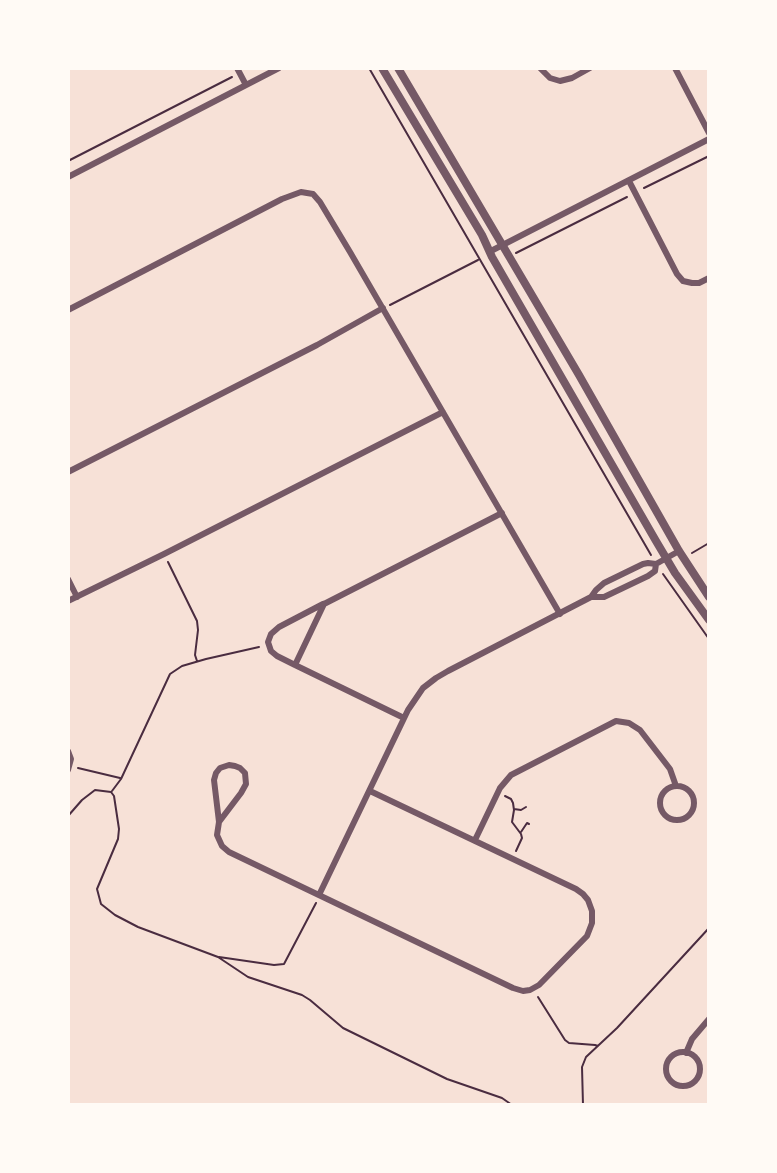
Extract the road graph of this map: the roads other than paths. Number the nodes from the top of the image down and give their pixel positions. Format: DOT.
graph roads {
  1 [pos="237,68"];
  2 [pos="279,68"];
  3 [pos="382,68"];
  4 [pos="398,68"];
  5 [pos="540,68"];
  6 [pos="590,68"];
  7 [pos="675,68"];
  8 [pos="246,85"];
  9 [pos="709,133"];
  10 [pos="709,139"];
  11 [pos="68,177"];
  12 [pos="629,181"];
  13 [pos="502,244"];
  14 [pos="489,252"];
  15 [pos="709,278"];
  16 [pos="386,307"];
  17 [pos="68,310"];
  18 [pos="443,412"];
  19 [pos="68,472"];
  20 [pos="502,513"];
  21 [pos="679,551"];
  22 [pos="666,558"];
  23 [pos="656,564"];
  24 [pos="68,579"];
  25 [pos="77,597"];
  26 [pos="591,597"];
  27 [pos="709,597"];
  28 [pos="68,601"];
  29 [pos="324,604"];
  30 [pos="560,614"];
  31 [pos="709,620"];
  32 [pos="295,665"];
  33 [pos="404,718"];
  34 [pos="68,751"];
  35 [pos="68,770"];
  36 [pos="676,786"];
  37 [pos="370,791"];
  38 [pos="219,822"];
  39 [pos="475,840"];
  40 [pos="317,899"];
  41 [pos="709,1019"];
  42 [pos="686,1053"];
  1 -- 8 [label="street"];
  2 -- 8 [label="street"];
  3 -- 14 [label="street"];
  4 -- 13 [label="street"];
  5 -- 6 [label="street"];
  7 -- 9 [label="street"];
  8 -- 11 [label="street"];
  10 -- 12 [label="street"];
  12 -- 13 [label="street"];
  12 -- 15 [label="street"];
  13 -- 14 [label="street"];
  13 -- 21 [label="street"];
  14 -- 22 [label="street"];
  16 -- 17 [label="street"];
  16 -- 18 [label="street"];
  16 -- 19 [label="street"];
  18 -- 20 [label="street"];
  18 -- 25 [label="street"];
  20 -- 29 [label="street"];
  20 -- 30 [label="street"];
  21 -- 22 [label="street"];
  21 -- 27 [label="street"];
  22 -- 23 [label="street"];
  22 -- 31 [label="street"];
  23 -- 26 [label="street"];
  23 -- 26 [label="street"];
  24 -- 25 [label="street"];
  25 -- 28 [label="street"];
  26 -- 30 [label="street"];
  29 -- 32 [label="street"];
  29 -- 32 [label="street"];
  30 -- 33 [label="street"];
  32 -- 33 [label="street"];
  33 -- 37 [label="street"];
  34 -- 35 [label="street"];
  36 -- 36 [label="street"];
  36 -- 39 [label="street"];
  37 -- 39 [label="street"];
  37 -- 40 [label="street"];
  38 -- 38 [label="street"];
  38 -- 40 [label="street"];
  39 -- 40 [label="street"];
  41 -- 42 [label="street"];
  42 -- 42 [label="street"];
}
